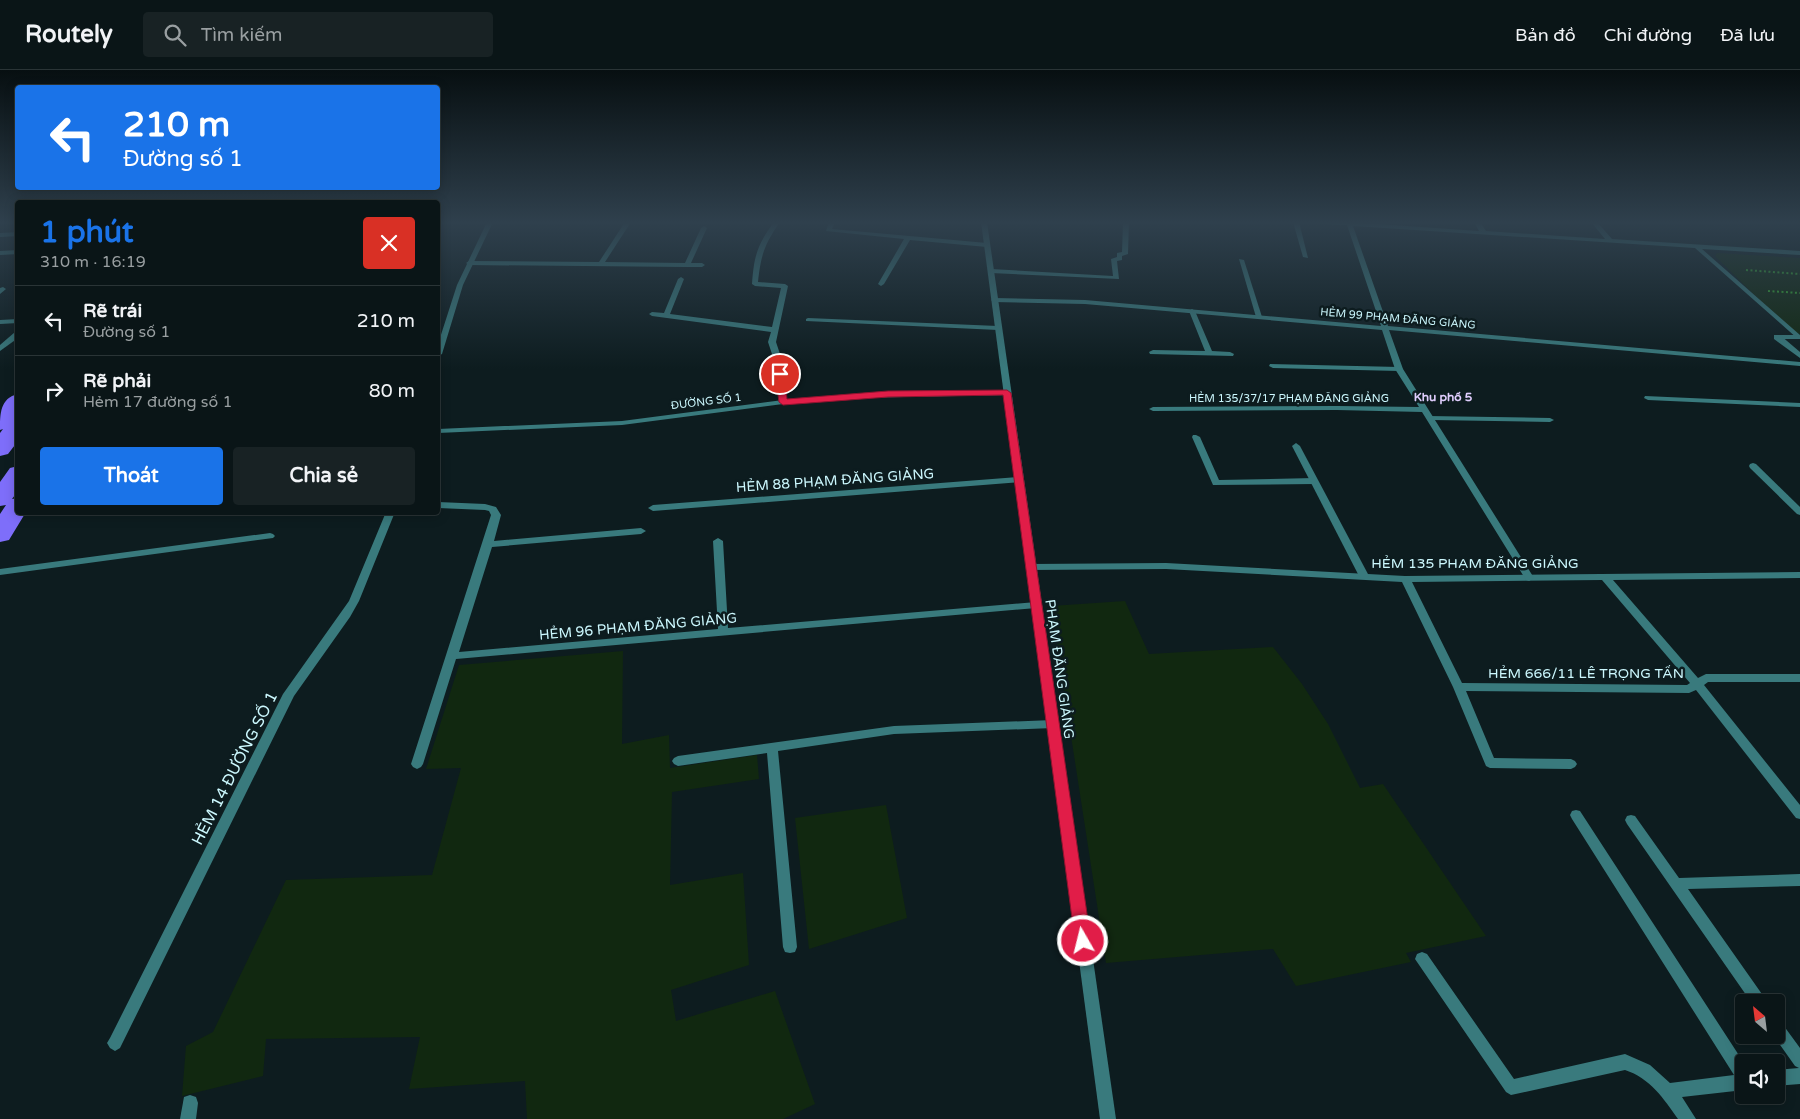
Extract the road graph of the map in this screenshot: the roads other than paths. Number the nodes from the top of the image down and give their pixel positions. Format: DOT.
graph roads {
  1 [pos="466,271"];
  2 [pos="756,271"];
  3 [pos="888,271"];
  4 [pos="1116,271"];
  5 [pos="1244,271"];
  6 [pos="1364,271"];
  7 [pos="1724,271"];
  8 [pos="990,272"];
  9 [pos="682,279"];
  10 [pos="881,284"];
  11 [pos="994,300"];
  12 [pos="1192,311"];
  13 [pos="652,314"];
  14 [pos="666,316"];
  15 [pos="1258,317"];
  16 [pos="808,320"];
  17 [pos="15,321"];
  18 [pos="0,322"];
  19 [pos="998,328"];
  20 [pos="1384,328"];
  21 [pos="775,330"];
  22 [pos="15,336"];
  23 [pos="1799,337"];
  24 [pos="440,348"];
  25 [pos="0,349"];
  26 [pos="1153,352"];
  27 [pos="1209,353"];
  28 [pos="1230,354"];
  29 [pos="1800,356"];
  30 [pos="1800,364"];
  31 [pos="1273,366"];
  32 [pos="1398,369"];
  33 [pos="1007,393"];
  34 [pos="1648,398"];
  35 [pos="783,402"];
  36 [pos="1800,404"];
  37 [pos="1153,409"];
  38 [pos="1425,410"];
  39 [pos="1431,418"];
  40 [pos="1550,420"];
  41 [pos="440,430"];
  42 [pos="1196,437"];
  43 [pos="1296,446"];
  44 [pos="1753,466"];
  45 [pos="15,477"];
  46 [pos="1019,480"];
  47 [pos="1314,481"];
  48 [pos="0,499"];
  49 [pos="440,505"];
  50 [pos="653,508"];
  51 [pos="15,510"];
  52 [pos="1800,512"];
  53 [pos="390,515"];
  54 [pos="641,531"];
  55 [pos="0,534"];
  56 [pos="270,536"];
  57 [pos="718,541"];
  58 [pos="488,544"];
  59 [pos="1031,567"];
  60 [pos="0,572"];
  61 [pos="1800,575"];
  62 [pos="1364,576"];
  63 [pos="1605,577"];
  64 [pos="1529,578"];
  65 [pos="1405,579"];
  66 [pos="1036,604"];
  67 [pos="723,632"];
  68 [pos="451,656"];
  69 [pos="1800,678"];
  70 [pos="1697,684"];
  71 [pos="1459,688"];
  72 [pos="1053,724"];
  73 [pos="772,748"];
  74 [pos="678,761"];
  75 [pos="417,764"];
  76 [pos="1571,764"];
  77 [pos="1800,814"];
  78 [pos="1576,815"];
  79 [pos="1631,820"];
  80 [pos="1800,880"];
  81 [pos="1676,884"];
  82 [pos="790,947"];
  83 [pos="1422,959"];
  84 [pos="1753,994"];
  85 [pos="1785,1040"];
  86 [pos="115,1043"];
  87 [pos="1800,1061"];
  88 [pos="1735,1063"];
  89 [pos="1800,1076"];
  90 [pos="1785,1077"];
  91 [pos="1735,1083"];
  92 [pos="1667,1091"];
  93 [pos="190,1103"];
  94 [pos="188,1119"];
  95 [pos="1108,1119"];
  96 [pos="1688,1119"];
  1 -- 24 [label="street"];
  2 -- 21 [label="street"];
  3 -- 10 [label="street"];
  4 -- 8 [label="street"];
  5 -- 15 [label="street"];
  6 -- 20 [label="street"];
  7 -- 23 [label="street"];
  8 -- 11 [label="street, PHẠM ĐĂNG GIẢNG"];
  9 -- 14 [label="street"];
  11 -- 12 [label="street, HẺM 99 PHẠM ĐĂNG GIẢNG"];
  11 -- 19 [label="street, PHẠM ĐĂNG GIẢNG"];
  12 -- 15 [label="street, HẺM 99 PHẠM ĐĂNG GIẢNG"];
  12 -- 27 [label="street"];
  13 -- 14 [label="street"];
  14 -- 21 [label="street"];
  15 -- 20 [label="street, HẺM 99 PHẠM ĐĂNG GIẢNG"];
  16 -- 19 [label="street"];
  17 -- 18 [label="street"];
  19 -- 33 [label="street, PHẠM ĐĂNG GIẢNG"];
  20 -- 30 [label="street, HẺM 99 PHẠM ĐĂNG GIẢNG"];
  20 -- 32 [label="street"];
  21 -- 35 [label="street"];
  22 -- 25 [label="street"];
  23 -- 29 [label="street"];
  26 -- 27 [label="street"];
  27 -- 28 [label="street"];
  31 -- 32 [label="street"];
  32 -- 38 [label="street"];
  33 -- 35 [label="street, ĐƯỜNG SỐ 1"];
  33 -- 46 [label="street, PHẠM ĐĂNG GIẢNG"];
  34 -- 36 [label="street"];
  35 -- 41 [label="street, ĐƯỜNG SỐ 1"];
  37 -- 38 [label="street, HẺM 135/37/17 PHẠM ĐĂNG GIẢNG"];
  38 -- 39 [label="street"];
  39 -- 40 [label="street"];
  39 -- 64 [label="street"];
  42 -- 47 [label="street"];
  43 -- 47 [label="street"];
  44 -- 52 [label="street"];
  45 -- 48 [label="highway"];
  46 -- 50 [label="street, HẺM 88 PHẠM ĐĂNG GIẢNG"];
  46 -- 59 [label="street, PHẠM ĐĂNG GIẢNG"];
  47 -- 62 [label="street"];
  49 -- 58 [label="street"];
  51 -- 55 [label="highway"];
  53 -- 86 [label="street, HẺM 14 ĐƯỜNG SỐ 1"];
  54 -- 58 [label="street"];
  56 -- 60 [label="street"];
  57 -- 67 [label="street"];
  58 -- 68 [label="street"];
  59 -- 62 [label="street, HẺM 135 PHẠM ĐĂNG GIẢNG"];
  59 -- 66 [label="street, PHẠM ĐĂNG GIẢNG"];
  61 -- 63 [label="street, HẺM 135 PHẠM ĐĂNG GIẢNG"];
  62 -- 65 [label="street, HẺM 135 PHẠM ĐĂNG GIẢNG"];
  63 -- 64 [label="street, HẺM 135 PHẠM ĐĂNG GIẢNG"];
  63 -- 70 [label="street"];
  64 -- 65 [label="street, HẺM 135 PHẠM ĐĂNG GIẢNG"];
  65 -- 71 [label="street"];
  66 -- 67 [label="street, HẺM 96 PHẠM ĐĂNG GIẢNG"];
  66 -- 72 [label="street, PHẠM ĐĂNG GIẢNG"];
  67 -- 68 [label="street, HẺM 96 PHẠM ĐĂNG GIẢNG"];
  68 -- 75 [label="street"];
  69 -- 70 [label="street, HẺM 666/11 LÊ TRỌNG TẤN"];
  70 -- 71 [label="street, HẺM 666/11 LÊ TRỌNG TẤN"];
  70 -- 77 [label="street"];
  71 -- 76 [label="street"];
  72 -- 73 [label="street"];
  72 -- 95 [label="street, PHẠM ĐĂNG GIẢNG"];
  73 -- 74 [label="street"];
  73 -- 82 [label="street"];
  78 -- 88 [label="street"];
  79 -- 81 [label="street"];
  80 -- 81 [label="street"];
  81 -- 84 [label="street"];
  83 -- 92 [label="street"];
  85 -- 87 [label="street"];
  89 -- 90 [label="street"];
  91 -- 92 [label="street"];
  92 -- 96 [label="street"];
  93 -- 94 [label="street"];
}
